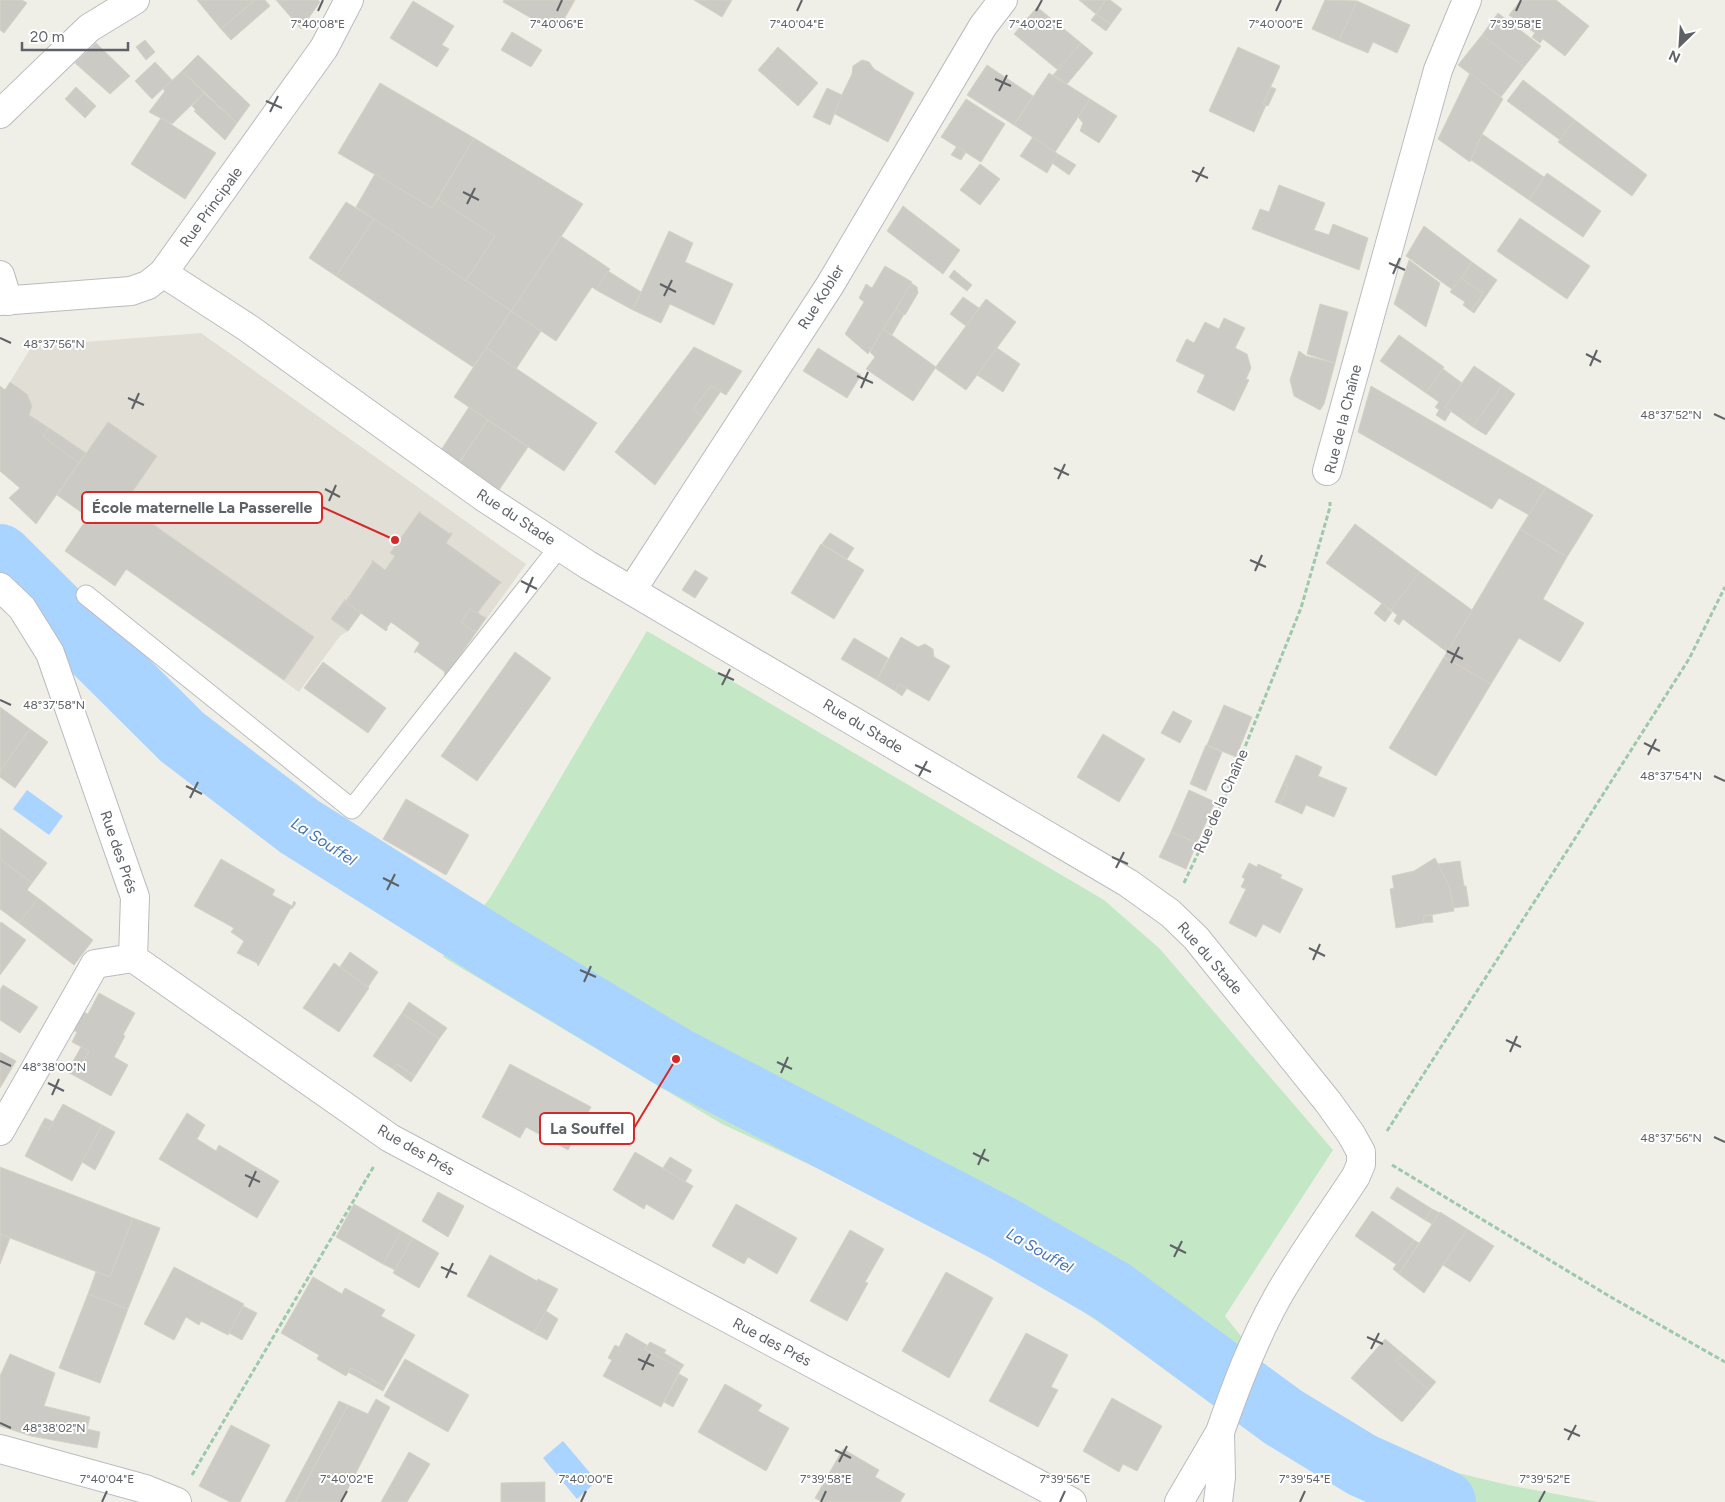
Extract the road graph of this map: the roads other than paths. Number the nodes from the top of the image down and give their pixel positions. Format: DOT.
graph roads {
  1 [pos="135,0"];
  2 [pos="349,0"];
  3 [pos="1003,0"];
  4 [pos="1467,0"];
  5 [pos="0,114"];
  6 [pos="163,273"];
  7 [pos="0,275"];
  8 [pos="4,301"];
  9 [pos="1328,472"];
  10 [pos="560,546"];
  11 [pos="0,587"];
  12 [pos="632,590"];
  13 [pos="86,595"];
  14 [pos="133,958"];
  15 [pos="0,1131"];
  16 [pos="1220,1432"];
  17 [pos="0,1449"];
  18 [pos="177,1502"];
  19 [pos="1072,1502"];
  20 [pos="1179,1502"];
  21 [pos="1218,1502"];
  1 -- 5 [label="street"];
  2 -- 6 [label="street, Rue Principale"];
  3 -- 12 [label="street, Rue Kobler"];
  4 -- 9 [label="street, Rue de la Chaîne"];
  6 -- 8 [label="street, Rue Principale"];
  6 -- 10 [label="street, Rue du Stade"];
  7 -- 8 [label="street"];
  10 -- 12 [label="street, Rue du Stade"];
  10 -- 13 [label="lane"];
  11 -- 14 [label="street, Rue des Prés"];
  12 -- 16 [label="street, Rue du Stade"];
  14 -- 15 [label="street"];
  14 -- 19 [label="street, Rue des Prés"];
  16 -- 20 [label="street"];
  16 -- 21 [label="street"];
  17 -- 18 [label="street"];
}
